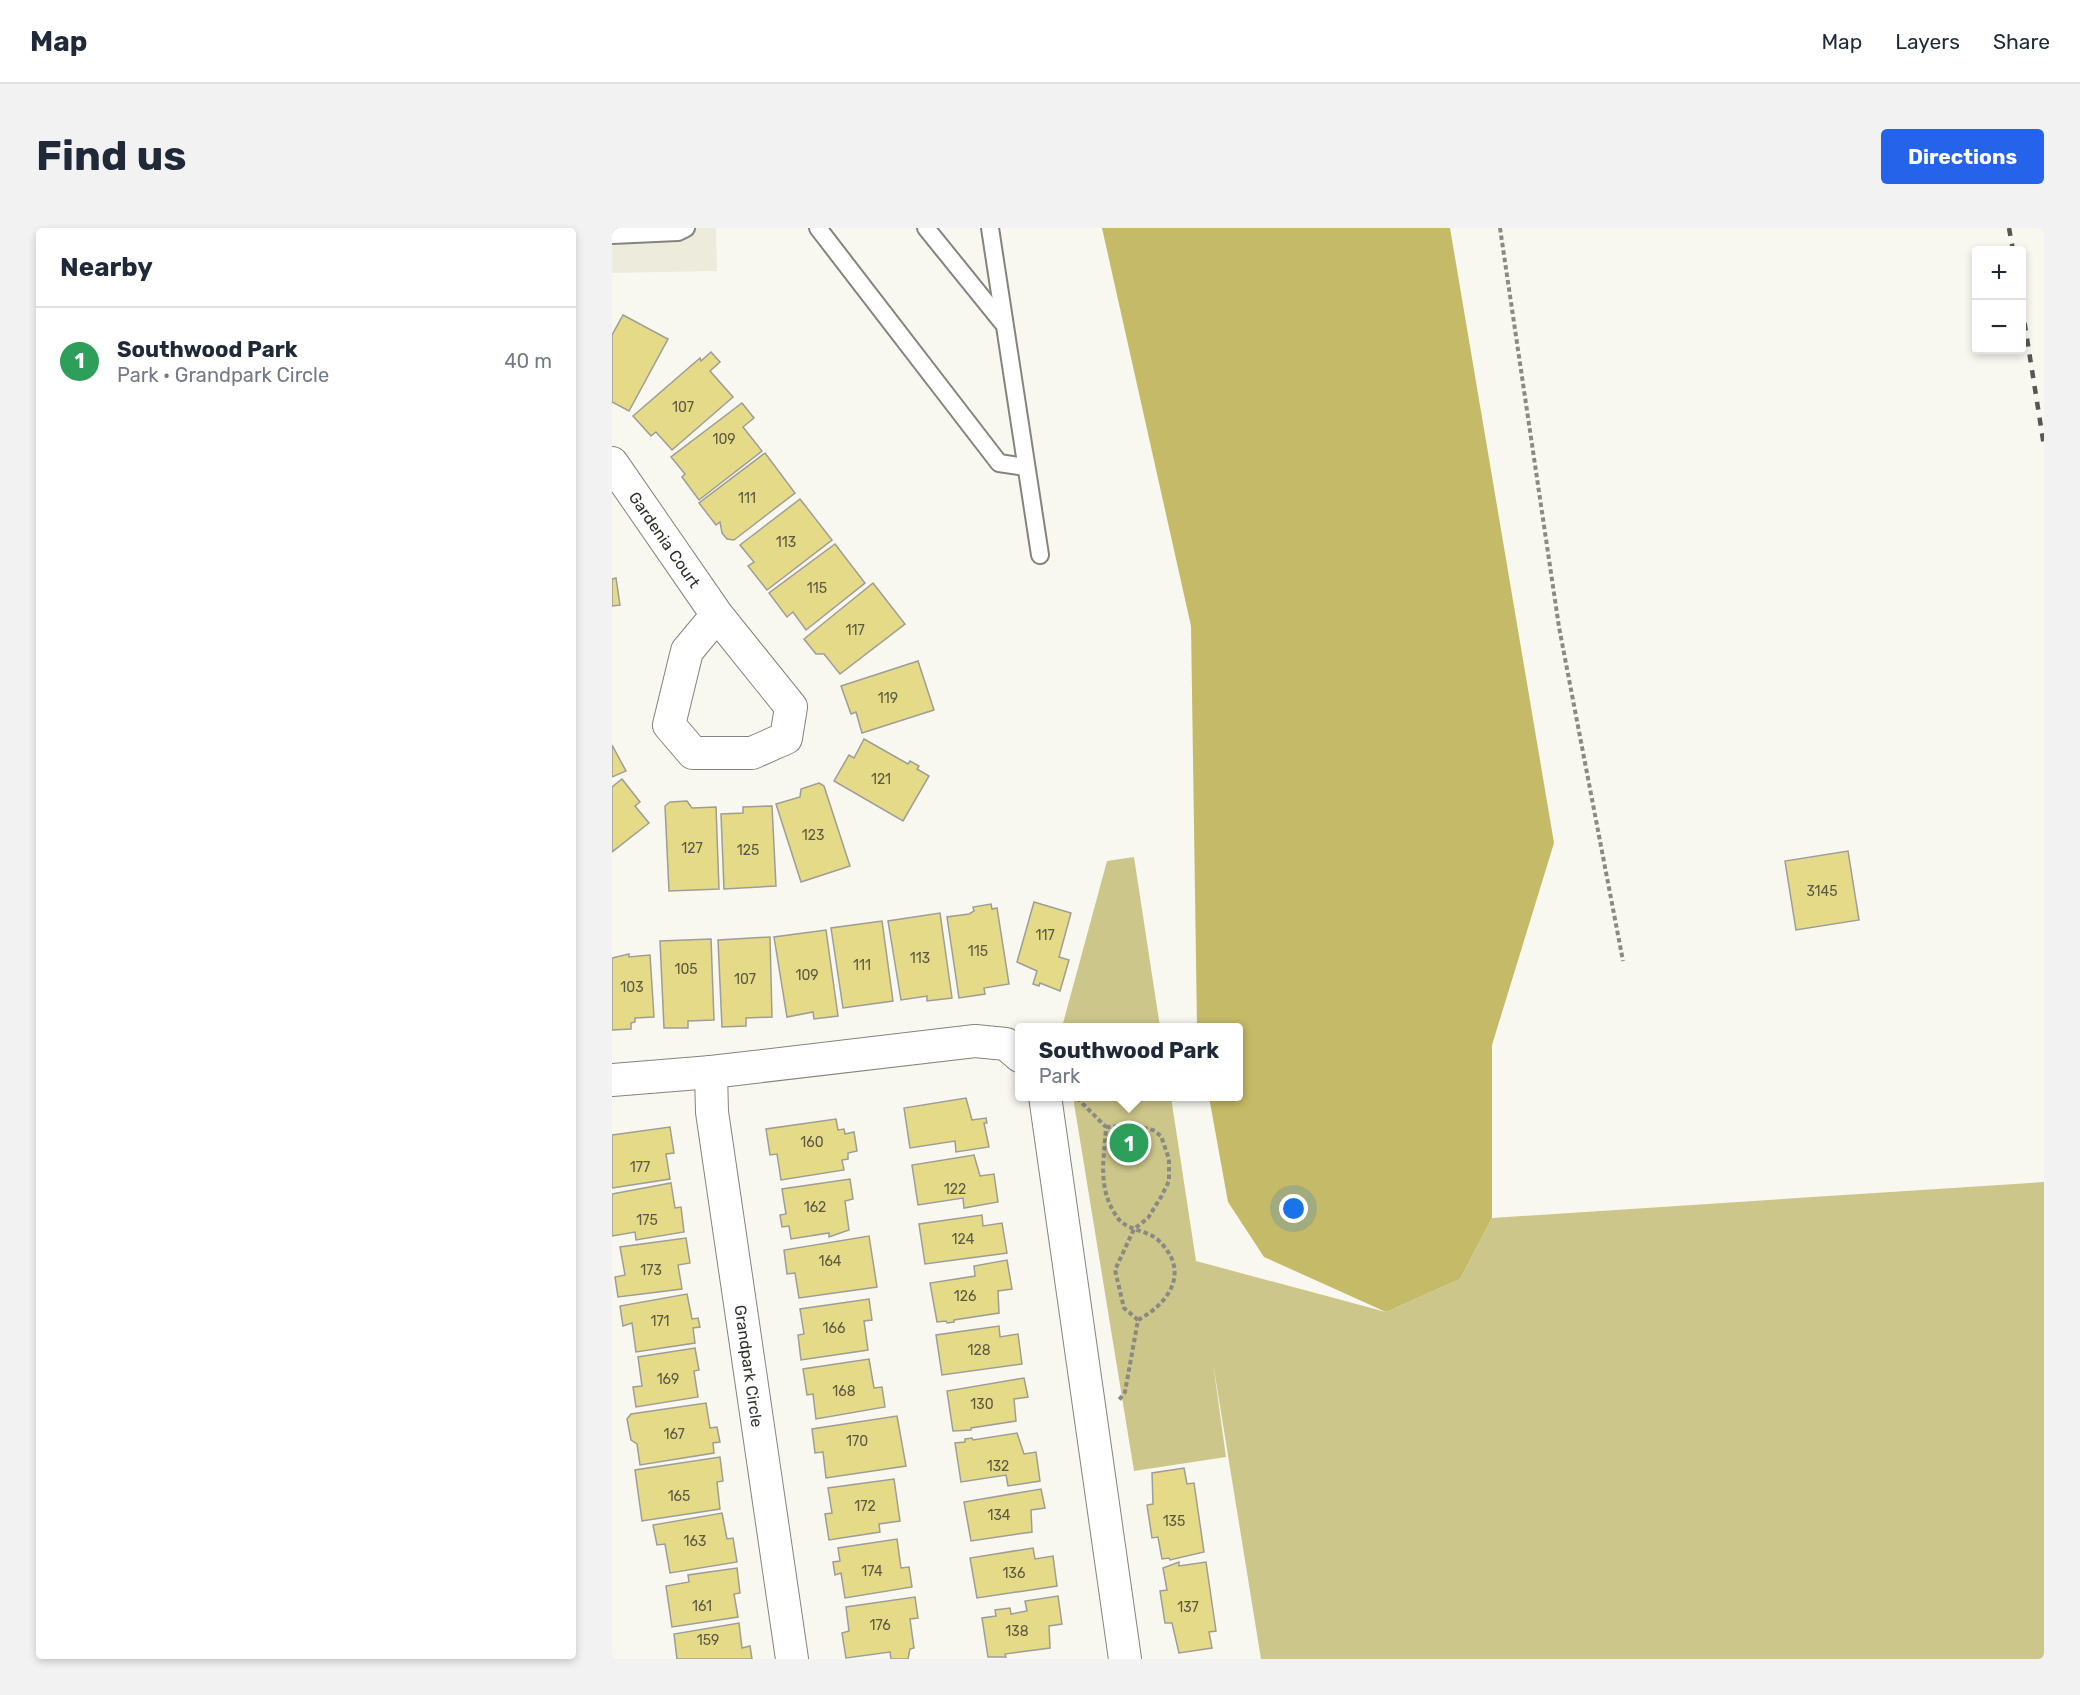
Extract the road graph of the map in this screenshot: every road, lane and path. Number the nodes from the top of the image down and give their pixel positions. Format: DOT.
graph roads {
  1 [pos="686,228"];
  2 [pos="818,228"];
  3 [pos="926,228"];
  4 [pos="990,228"];
  5 [pos="1500,228"];
  6 [pos="612,235"];
  7 [pos="1002,322"];
  8 [pos="612,463"];
  9 [pos="1025,466"];
  10 [pos="1040,555"];
  11 [pos="717,615"];
  12 [pos="1623,961"];
  13 [pos="1015,1052"];
  14 [pos="711,1072"];
  15 [pos="612,1080"];
  16 [pos="1046,1101"];
  17 [pos="1083,1101"];
  18 [pos="1106,1127"];
  19 [pos="1134,1229"];
  20 [pos="1138,1320"];
  21 [pos="1090,1419"];
  22 [pos="792,1659"];
  23 [pos="1125,1659"];
  1 -- 6 [label="lane"];
  2 -- 9 [label="lane"];
  3 -- 7 [label="lane"];
  4 -- 7 [label="lane"];
  5 -- 12 [label="path"];
  7 -- 9 [label="lane"];
  8 -- 11 [label="street, Gardenia Court"];
  9 -- 10 [label="lane"];
  11 -- 11 [label="street, Gardenia Court"];
  13 -- 14 [label="street"];
  14 -- 15 [label="street"];
  14 -- 22 [label="street, Grandpark Circle"];
  16 -- 21 [label="street"];
  17 -- 18 [label="path"];
  18 -- 19 [label="path"];
  18 -- 19 [label="path"];
  19 -- 20 [label="path"];
  19 -- 20 [label="path"];
  20 -- 21 [label="path"];
  21 -- 23 [label="street"];
}
